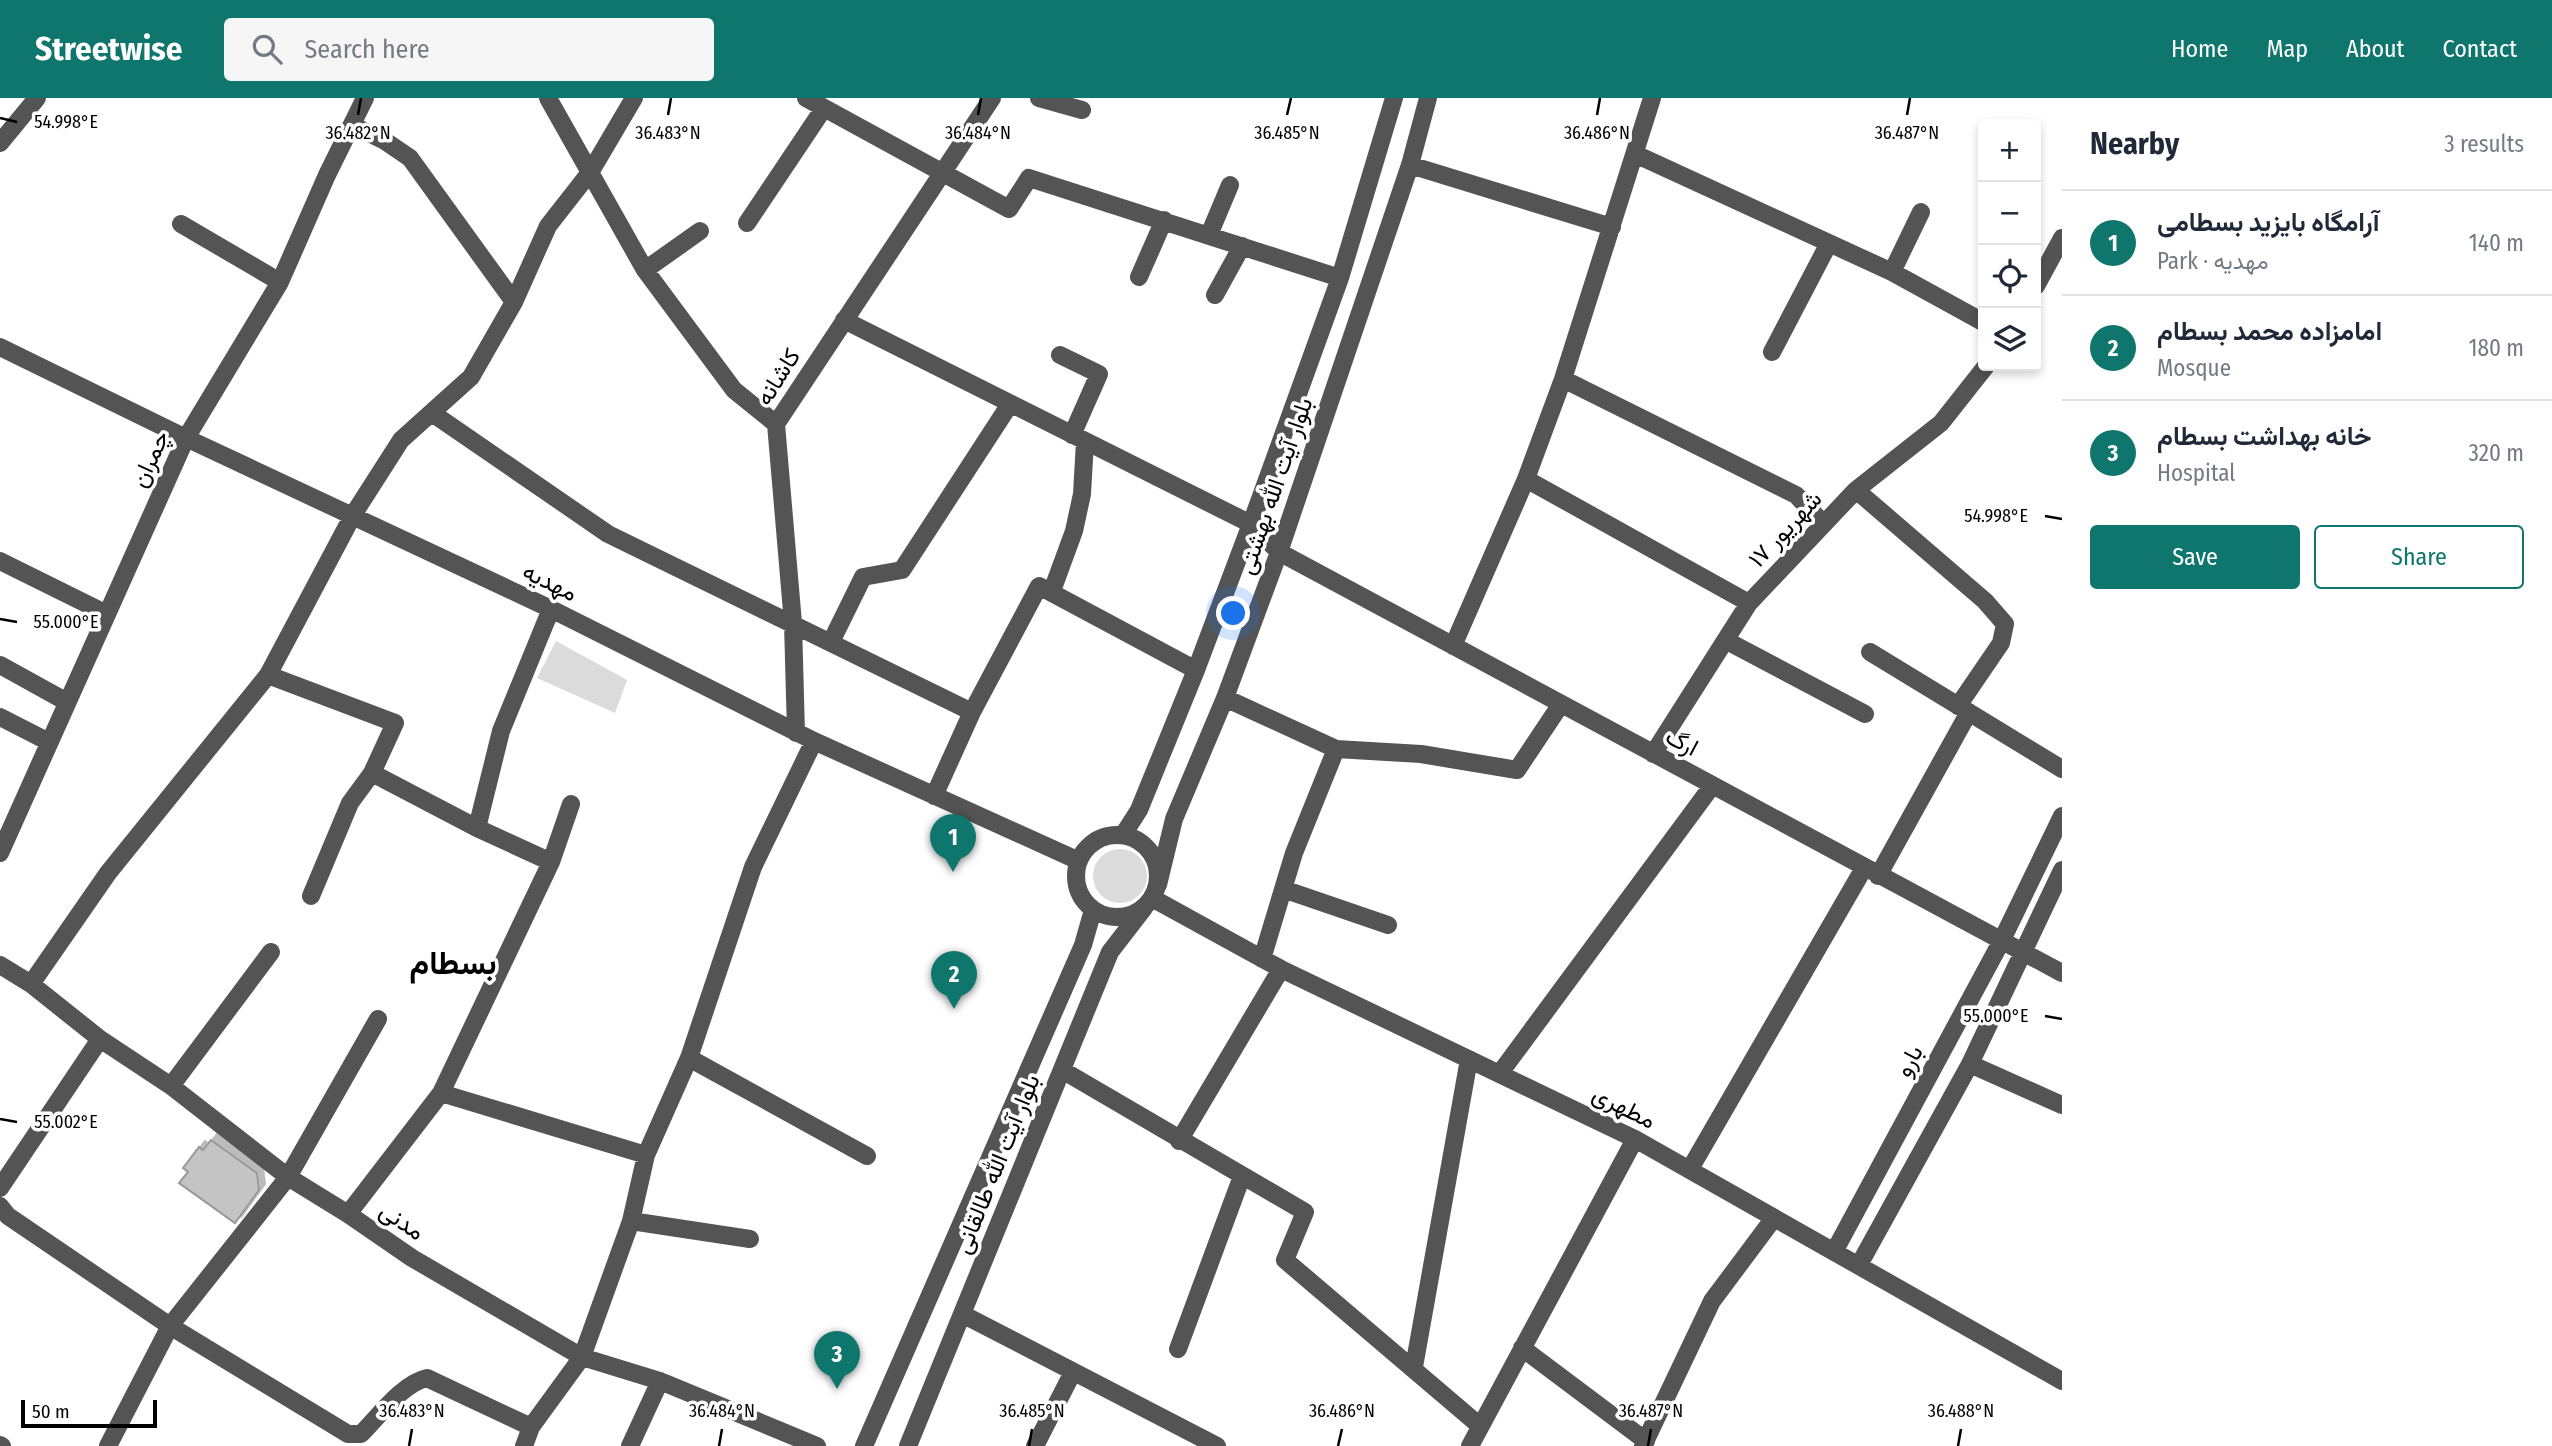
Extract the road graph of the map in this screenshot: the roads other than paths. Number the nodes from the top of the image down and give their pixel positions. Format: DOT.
graph roads {
  1 [pos="37,98"];
  2 [pos="365,98"];
  3 [pos="548,98"];
  4 [pos="634,98"];
  5 [pos="806,98"];
  6 [pos="992,98"];
  7 [pos="1039,98"];
  8 [pos="1394,98"];
  9 [pos="1427,98"];
  10 [pos="1653,98"];
  11 [pos="824,108"];
  12 [pos="1082,110"];
  13 [pos="352,125"];
  14 [pos="0,143"];
  15 [pos="1635,153"];
  16 [pos="1410,165"];
  17 [pos="591,172"];
  18 [pos="943,172"];
  19 [pos="1230,185"];
  20 [pos="1921,212"];
  21 [pos="1164,220"];
  22 [pos="747,223"];
  23 [pos="181,224"];
  24 [pos="1612,227"];
  25 [pos="700,231"];
  26 [pos="1209,236"];
  27 [pos="2062,237"];
  28 [pos="1829,243"];
  29 [pos="1242,246"];
  30 [pos="645,270"];
  31 [pos="1892,272"];
  32 [pos="1139,277"];
  33 [pos="2041,277"];
  34 [pos="1340,278"];
  35 [pos="280,282"];
  36 [pos="1216,295"];
  37 [pos="514,302"];
  38 [pos="1978,319"];
  39 [pos="844,320"];
  40 [pos="0,347"];
  41 [pos="1772,352"];
  42 [pos="1060,355"];
  43 [pos="1982,371"];
  44 [pos="1563,379"];
  45 [pos="1010,404"];
  46 [pos="432,413"];
  47 [pos="776,424"];
  48 [pos="186,438"];
  49 [pos="1078,438"];
  50 [pos="1526,479"];
  51 [pos="1856,490"];
  52 [pos="353,515"];
  53 [pos="1251,524"];
  54 [pos="1824,524"];
  55 [pos="1279,552"];
  56 [pos="0,561"];
  57 [pos="1052,591"];
  58 [pos="1749,603"];
  59 [pos="551,609"];
  60 [pos="107,614"];
  61 [pos="793,622"];
  62 [pos="1727,641"];
  63 [pos="831,642"];
  64 [pos="1453,646"];
  65 [pos="1870,652"];
  66 [pos="0,665"];
  67 [pos="1196,670"];
  68 [pos="268,675"];
  69 [pos="1226,698"];
  70 [pos="67,702"];
  71 [pos="1561,704"];
  72 [pos="1964,709"];
  73 [pos="972,712"];
  74 [pos="1865,714"];
  75 [pos="0,717"];
  76 [pos="796,733"];
  77 [pos="814,741"];
  78 [pos="49,743"];
  79 [pos="1336,748"];
  80 [pos="1653,754"];
  81 [pos="2062,769"];
  82 [pos="372,774"];
  83 [pos="1712,786"];
  84 [pos="933,796"];
  85 [pos="571,804"];
  86 [pos="2062,816"];
  87 [pos="477,828"];
  88 [pos="1123,835"];
  89 [pos="0,853"];
  90 [pos="1079,861"];
  91 [pos="551,862"];
  92 [pos="2062,870"];
  93 [pos="1871,872"];
  94 [pos="1283,889"];
  95 [pos="311,896"];
  96 [pos="1151,897"];
  97 [pos="1093,910"];
  98 [pos="1388,925"];
  99 [pos="2001,942"];
  100 [pos="271,952"];
  101 [pos="2024,952"];
  102 [pos="1262,959"];
  103 [pos="0,965"];
  104 [pos="1281,969"];
  105 [pos="2062,973"];
  106 [pos="31,984"];
  107 [pos="378,1019"];
  108 [pos="100,1039"];
  109 [pos="689,1058"];
  110 [pos="1469,1059"];
  111 [pos="1969,1064"];
  112 [pos="1062,1070"];
  113 [pos="1500,1073"];
  114 [pos="171,1086"];
  115 [pos="441,1093"];
  116 [pos="2062,1105"];
  117 [pos="1635,1139"];
  118 [pos="1179,1141"];
  119 [pos="646,1155"];
  120 [pos="867,1156"];
  121 [pos="1690,1170"];
  122 [pos="1242,1176"];
  123 [pos="288,1177"];
  124 [pos="0,1188"];
  125 [pos="0,1206"];
  126 [pos="348,1214"];
  127 [pos="1774,1217"];
  128 [pos="631,1222"];
  129 [pos="750,1239"];
  130 [pos="1834,1252"];
  131 [pos="1859,1265"];
  132 [pos="962,1314"];
  133 [pos="170,1326"];
  134 [pos="1522,1348"];
  135 [pos="1178,1349"];
  136 [pos="582,1357"];
  137 [pos="1414,1367"];
  138 [pos="1073,1371"];
  139 [pos="660,1381"];
  140 [pos="2062,1381"];
  141 [pos="1480,1426"];
  142 [pos="531,1427"];
  143 [pos="1645,1443"];
  144 [pos="1214,1445"];
  145 [pos="108,1446"];
  146 [pos="524,1446"];
  147 [pos="630,1446"];
  148 [pos="817,1446"];
  149 [pos="864,1446"];
  150 [pos="908,1446"];
  151 [pos="1035,1446"];
  152 [pos="1470,1446"];
  1 -- 14 [label="street"];
  2 -- 13 [label="street, چمران"];
  3 -- 17 [label="street"];
  4 -- 17 [label="street"];
  5 -- 11 [label="street"];
  6 -- 18 [label="street, کاشانه"];
  7 -- 12 [label="street"];
  8 -- 34 [label="street, بلوار آیت الله بهشتی"];
  9 -- 16 [label="street, بلوار آیت الله بهشتی"];
  10 -- 15 [label="street"];
  11 -- 18 [label="street"];
  11 -- 22 [label="street"];
  13 -- 35 [label="street, چمران"];
  13 -- 37 [label="street"];
  15 -- 24 [label="street"];
  15 -- 28 [label="street"];
  16 -- 24 [label="street"];
  16 -- 55 [label="street, بلوار آیت الله بهشتی"];
  17 -- 30 [label="street"];
  17 -- 37 [label="street"];
  18 -- 21 [label="street"];
  18 -- 39 [label="street, کاشانه"];
  19 -- 26 [label="street"];
  20 -- 31 [label="street"];
  21 -- 26 [label="street"];
  21 -- 32 [label="street"];
  23 -- 35 [label="street"];
  24 -- 44 [label="street"];
  25 -- 30 [label="street"];
  26 -- 29 [label="street"];
  27 -- 33 [label="street"];
  28 -- 31 [label="street"];
  28 -- 41 [label="street"];
  29 -- 34 [label="street"];
  29 -- 36 [label="street"];
  30 -- 47 [label="street"];
  31 -- 38 [label="street"];
  34 -- 53 [label="street, بلوار آیت الله بهشتی"];
  35 -- 48 [label="street, چمران"];
  37 -- 46 [label="street"];
  39 -- 45 [label="street, ارگ"];
  39 -- 47 [label="street, کاشانه"];
  40 -- 48 [label="street, مهدیه"];
  42 -- 49 [label="street"];
  43 -- 51 [label="street, ۱۷ شهریور"];
  44 -- 50 [label="street"];
  44 -- 54 [label="street"];
  45 -- 49 [label="street, ارگ"];
  45 -- 63 [label="street"];
  46 -- 52 [label="street"];
  46 -- 61 [label="street"];
  47 -- 61 [label="street, کاشانه"];
  48 -- 52 [label="street, مهدیه"];
  48 -- 60 [label="street, چمران"];
  49 -- 53 [label="street, ارگ"];
  49 -- 57 [label="street"];
  50 -- 58 [label="street"];
  50 -- 64 [label="street"];
  51 -- 54 [label="street, ۱۷ شهریور"];
  51 -- 72 [label="street"];
  52 -- 59 [label="street, مهدیه"];
  52 -- 68 [label="street"];
  53 -- 55 [label="street, ارگ"];
  53 -- 67 [label="street, بلوار آیت الله بهشتی"];
  54 -- 58 [label="street, ۱۷ شهریور"];
  55 -- 64 [label="street, ارگ"];
  55 -- 69 [label="street, بلوار آیت الله بهشتی"];
  56 -- 60 [label="street"];
  57 -- 67 [label="street"];
  57 -- 73 [label="street"];
  58 -- 62 [label="street, ۱۷ شهریور"];
  59 -- 76 [label="street, مهدیه"];
  59 -- 87 [label="street"];
  60 -- 70 [label="street, چمران"];
  61 -- 63 [label="street"];
  61 -- 76 [label="street, کاشانه"];
  62 -- 74 [label="street"];
  62 -- 80 [label="street, ۱۷ شهریور"];
  63 -- 73 [label="street"];
  64 -- 71 [label="street, ارگ"];
  65 -- 72 [label="street"];
  66 -- 70 [label="street"];
  67 -- 88 [label="street, بلوار آیت الله بهشتی"];
  68 -- 82 [label="street"];
  68 -- 106 [label="street"];
  69 -- 79 [label="street"];
  69 -- 96 [label="street, بلوار آیت الله بهشتی"];
  70 -- 78 [label="street, چمران"];
  71 -- 79 [label="street"];
  71 -- 80 [label="street, ارگ"];
  72 -- 81 [label="street"];
  72 -- 93 [label="street"];
  73 -- 84 [label="street"];
  75 -- 78 [label="street"];
  76 -- 77 [label="street, مهدیه"];
  77 -- 84 [label="street, مهدیه"];
  77 -- 109 [label="street"];
  78 -- 89 [label="street, چمران"];
  79 -- 94 [label="street"];
  80 -- 83 [label="street, ارگ"];
  82 -- 87 [label="street"];
  82 -- 95 [label="street"];
  83 -- 93 [label="street, ارگ"];
  83 -- 113 [label="street"];
  84 -- 90 [label="street, مهدیه"];
  85 -- 91 [label="street"];
  86 -- 99 [label="street, بارو"];
  87 -- 91 [label="street"];
  88 -- 90 [label="street"];
  88 -- 96 [label="street"];
  90 -- 97 [label="street"];
  91 -- 115 [label="street"];
  92 -- 101 [label="street"];
  93 -- 99 [label="street, ارگ"];
  93 -- 121 [label="street"];
  94 -- 98 [label="street"];
  94 -- 102 [label="street"];
  96 -- 97 [label="street"];
  96 -- 102 [label="street, مطهری"];
  96 -- 112 [label="street, بلوار آیت الله طالقانی"];
  97 -- 149 [label="street, بلوار آیت الله طالقانی"];
  99 -- 101 [label="street, ارگ"];
  99 -- 130 [label="street, بارو"];
  100 -- 114 [label="street"];
  101 -- 105 [label="street, ارگ"];
  101 -- 111 [label="street"];
  102 -- 104 [label="street, مطهری"];
  103 -- 106 [label="street, مدنی"];
  104 -- 110 [label="street, مطهری"];
  104 -- 118 [label="street"];
  106 -- 108 [label="street, مدنی"];
  107 -- 123 [label="street"];
  108 -- 114 [label="street, مدنی"];
  108 -- 124 [label="street"];
  109 -- 119 [label="street"];
  109 -- 120 [label="street"];
  110 -- 113 [label="street, مطهری"];
  110 -- 137 [label="street"];
  111 -- 116 [label="street"];
  111 -- 131 [label="street"];
  112 -- 118 [label="street"];
  112 -- 132 [label="street, بلوار آیت الله طالقانی"];
  113 -- 117 [label="street, مطهری"];
  114 -- 123 [label="street, مدنی"];
  115 -- 119 [label="street"];
  115 -- 126 [label="street"];
  117 -- 121 [label="street, مطهری"];
  117 -- 134 [label="street"];
  118 -- 122 [label="street"];
  119 -- 128 [label="street"];
  121 -- 127 [label="street, مطهری"];
  122 -- 135 [label="street"];
  122 -- 137 [label="street"];
  123 -- 126 [label="street, مدنی"];
  123 -- 133 [label="street"];
  125 -- 133 [label="street"];
  126 -- 136 [label="street, مدنی"];
  127 -- 130 [label="street, مطهری"];
  127 -- 143 [label="street"];
  128 -- 129 [label="street"];
  128 -- 136 [label="street"];
  130 -- 131 [label="street, مطهری"];
  131 -- 140 [label="street, مطهری"];
  132 -- 138 [label="street"];
  132 -- 150 [label="street, بلوار آیت الله طالقانی"];
  133 -- 142 [label="street"];
  133 -- 145 [label="street"];
  134 -- 141 [label="street"];
  134 -- 143 [label="street"];
  136 -- 139 [label="street, مدنی"];
  136 -- 142 [label="street"];
  137 -- 141 [label="street"];
  138 -- 144 [label="street"];
  138 -- 151 [label="street"];
  139 -- 147 [label="street"];
  139 -- 148 [label="street, مدنی"];
  141 -- 152 [label="street"];
  142 -- 146 [label="street"];
}
